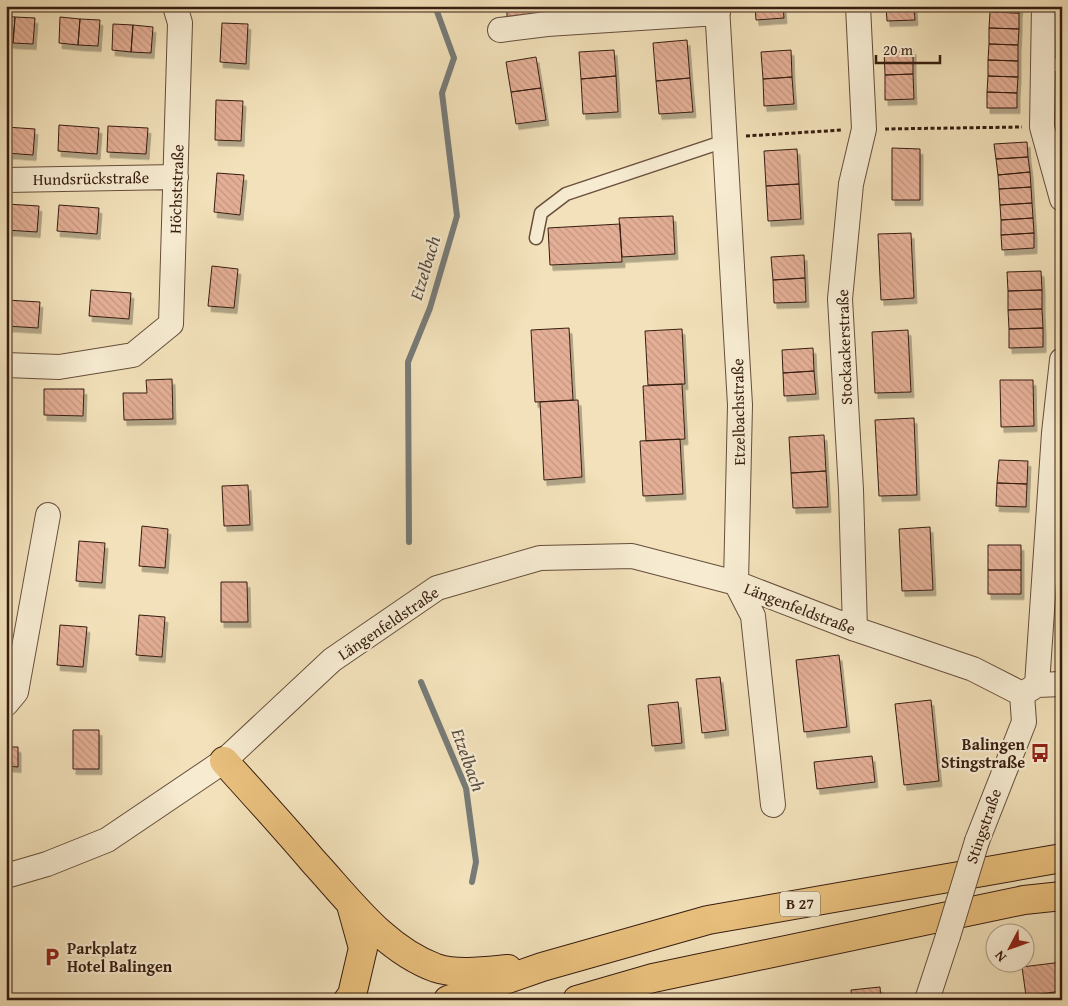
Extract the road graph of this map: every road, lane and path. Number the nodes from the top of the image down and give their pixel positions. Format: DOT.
graph roads {
  1 [pos="175,6"];
  2 [pos="858,6"];
  3 [pos="1044,6"];
  4 [pos="717,10"];
  5 [pos="500,30"];
  6 [pos="1052,65"];
  7 [pos="725,141"];
  8 [pos="176,177"];
  9 [pos="6,180"];
  10 [pos="1062,199"];
  11 [pos="536,238"];
  12 [pos="1062,360"];
  13 [pos="6,365"];
  14 [pos="1058,433"];
  15 [pos="48,515"];
  16 [pos="736,583"];
  17 [pos="855,629"];
  18 [pos="1062,684"];
  19 [pos="1030,689"];
  20 [pos="6,704"];
  21 [pos="224,761"];
  22 [pos="773,805"];
  23 [pos="1062,858"];
  24 [pos="6,876"];
  25 [pos="1062,896"];
  26 [pos="350,902"];
  27 [pos="542,967"];
  28 [pos="348,1000"];
  29 [pos="448,1000"];
  30 [pos="577,1000"];
  31 [pos="927,1000"];
  1 -- 8 [label="street, Höchststraße"];
  2 -- 17 [label="street, Stockackerstraße"];
  3 -- 6 [label="street"];
  4 -- 5 [label="street, Etzelbachstraße"];
  4 -- 7 [label="street, Etzelbachstraße"];
  6 -- 10 [label="street"];
  7 -- 11 [label="lane"];
  7 -- 16 [label="street, Etzelbachstraße"];
  8 -- 9 [label="street, Hundsrückstraße"];
  8 -- 13 [label="street, Höchststraße"];
  12 -- 14 [label="street, Stingstraße"];
  14 -- 19 [label="street, Stingstraße"];
  15 -- 20 [label="street"];
  16 -- 17 [label="street, Längenfeldstraße"];
  16 -- 21 [label="street, Längenfeldstraße"];
  16 -- 22 [label="street, Etzelbachstraße"];
  17 -- 19 [label="street, Längenfeldstraße"];
  18 -- 19 [label="street"];
  19 -- 31 [label="street, Stingstraße, bridge"];
  21 -- 24 [label="street, Längenfeldstraße"];
  21 -- 26 [label="highway"];
  23 -- 27 [label="highway, B 27"];
  25 -- 30 [label="highway"];
  26 -- 27 [label="highway"];
  26 -- 28 [label="highway"];
  27 -- 29 [label="highway, B 27"];
}
